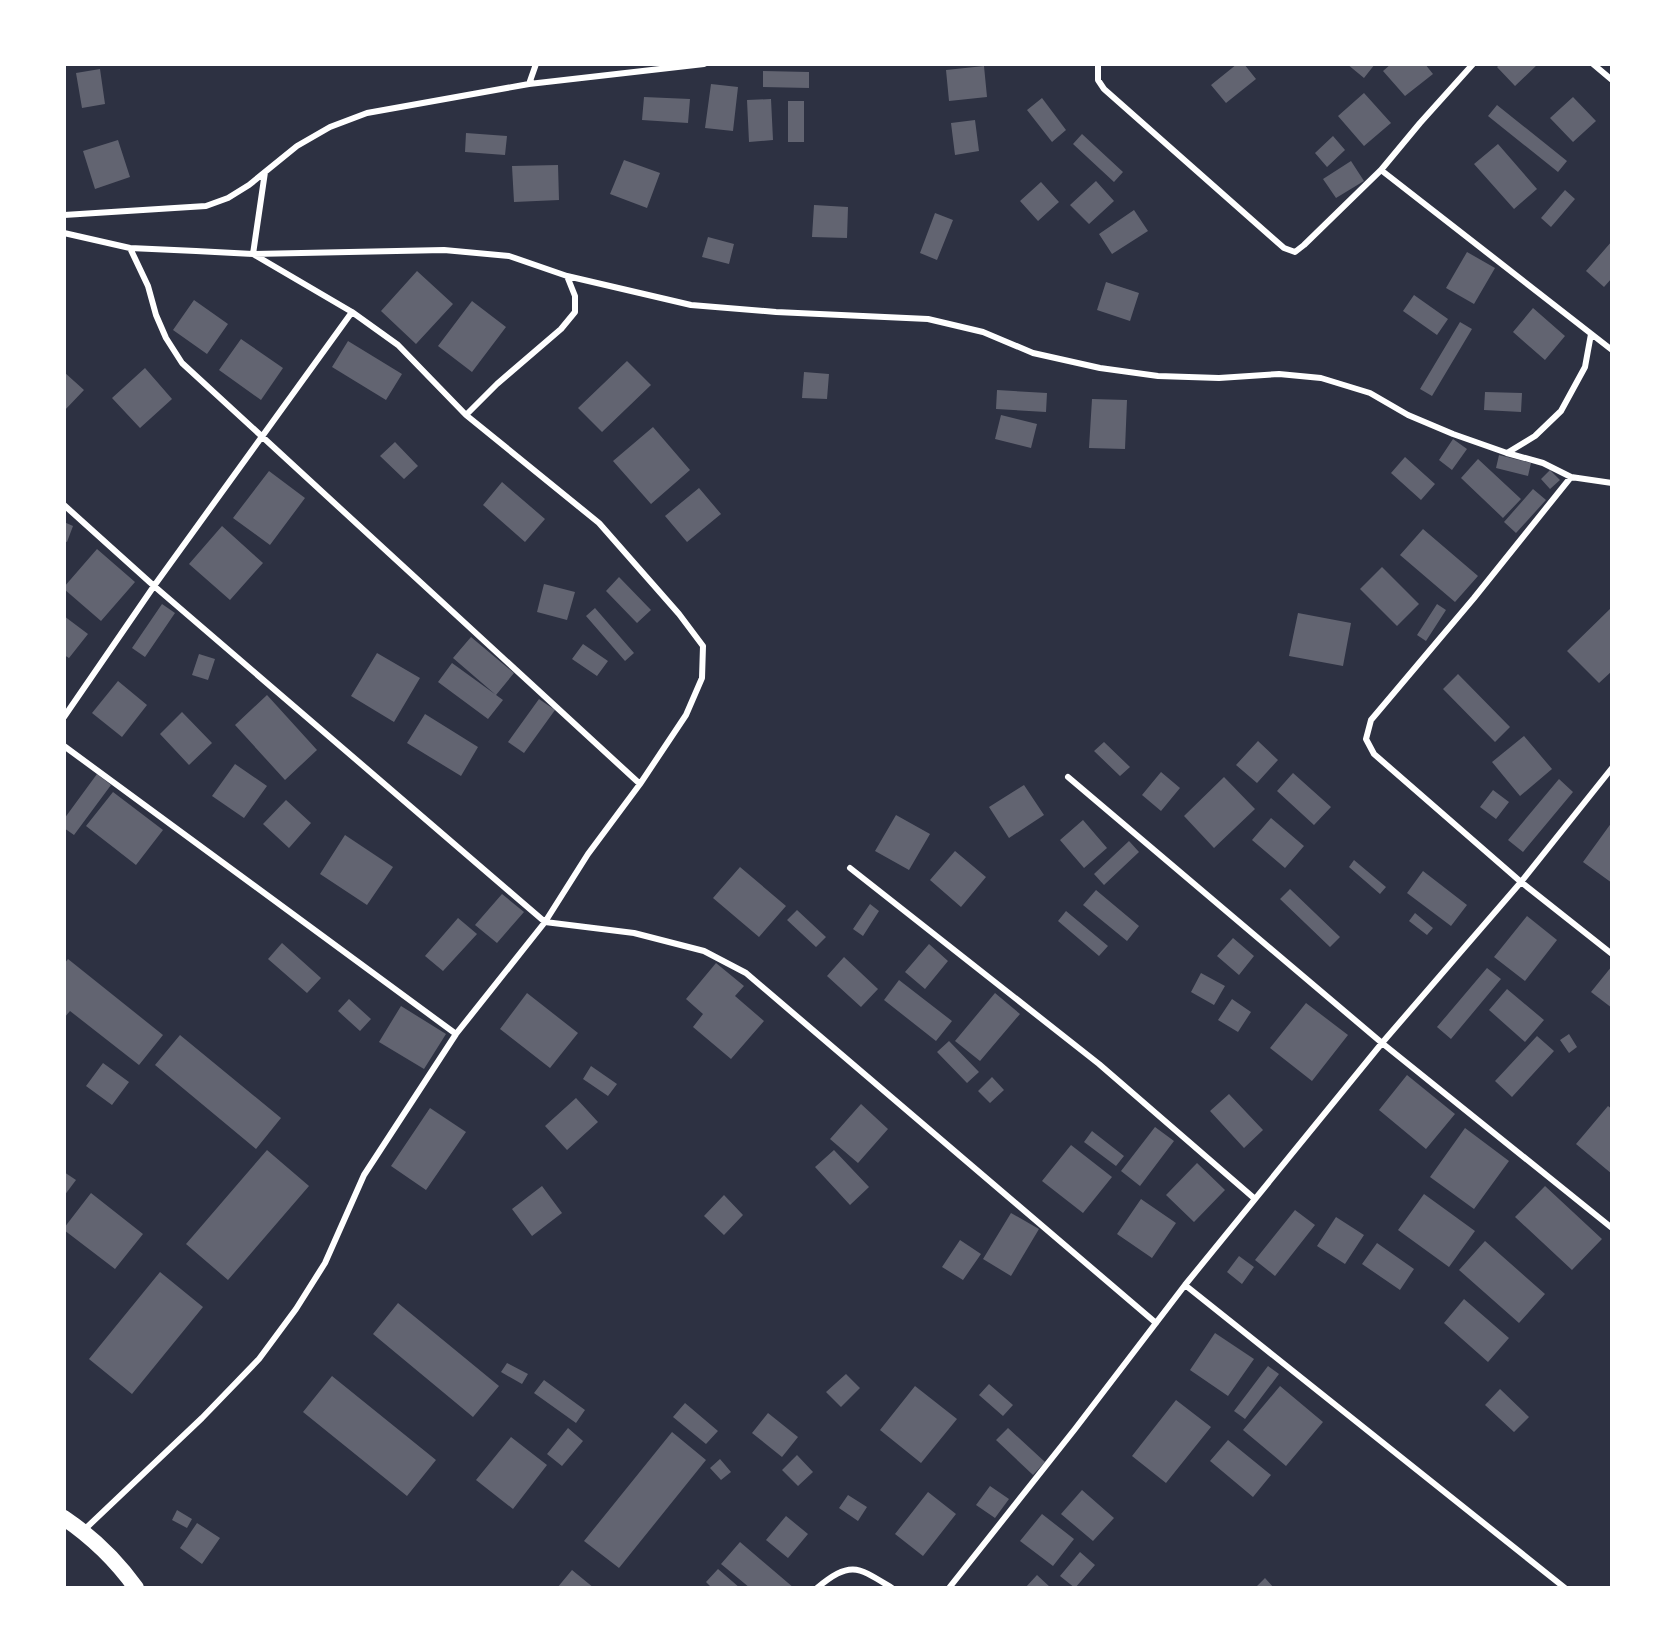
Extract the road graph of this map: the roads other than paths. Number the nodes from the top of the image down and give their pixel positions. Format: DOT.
graph roads {
  1 [pos="536,64"];
  2 [pos="704,64"];
  3 [pos="1098,64"];
  4 [pos="1473,64"];
  5 [pos="1593,64"];
  6 [pos="1611,80"];
  7 [pos="529,84"];
  8 [pos="1381,170"];
  9 [pos="265,172"];
  10 [pos="64,214"];
  11 [pos="64,233"];
  12 [pos="130,248"];
  13 [pos="253,254"];
  14 [pos="567,276"];
  15 [pos="352,312"];
  16 [pos="1591,334"];
  17 [pos="1611,350"];
  18 [pos="466,415"];
  19 [pos="262,438"];
  20 [pos="1507,453"];
  21 [pos="1571,477"];
  22 [pos="1611,483"];
  23 [pos="64,505"];
  24 [pos="154,586"];
  25 [pos="64,717"];
  26 [pos="64,746"];
  27 [pos="1611,768"];
  28 [pos="1068,777"];
  29 [pos="640,784"];
  30 [pos="850,868"];
  31 [pos="1521,882"];
  32 [pos="544,922"];
  33 [pos="1611,954"];
  34 [pos="456,1034"];
  35 [pos="1382,1043"];
  36 [pos="1255,1199"];
  37 [pos="1611,1228"];
  38 [pos="1185,1285"];
  39 [pos="1156,1323"];
  40 [pos="64,1518"];
  41 [pos="83,1531"];
  42 [pos="136,1587"];
  43 [pos="817,1587"];
  44 [pos="892,1587"];
  45 [pos="949,1587"];
  46 [pos="1565,1587"];
  1 -- 7 [label="street"];
  2 -- 7 [label="street"];
  3 -- 8 [label="street"];
  4 -- 8 [label="street"];
  5 -- 6 [label="street"];
  7 -- 9 [label="street"];
  8 -- 16 [label="street"];
  9 -- 10 [label="street"];
  9 -- 13 [label="street"];
  11 -- 12 [label="street"];
  12 -- 13 [label="street"];
  12 -- 19 [label="street"];
  13 -- 14 [label="street"];
  13 -- 15 [label="street"];
  14 -- 18 [label="street"];
  14 -- 20 [label="street"];
  15 -- 18 [label="street"];
  15 -- 19 [label="street"];
  16 -- 17 [label="street"];
  16 -- 20 [label="street"];
  18 -- 29 [label="street"];
  19 -- 24 [label="street"];
  19 -- 29 [label="street"];
  20 -- 21 [label="street"];
  21 -- 22 [label="street"];
  21 -- 31 [label="street"];
  23 -- 24 [label="street"];
  24 -- 25 [label="street"];
  24 -- 32 [label="street"];
  26 -- 34 [label="street"];
  27 -- 31 [label="street"];
  28 -- 35 [label="street"];
  29 -- 32 [label="street"];
  30 -- 36 [label="street"];
  31 -- 33 [label="street"];
  31 -- 35 [label="street"];
  32 -- 34 [label="street"];
  32 -- 39 [label="street"];
  34 -- 41 [label="street"];
  35 -- 36 [label="street"];
  35 -- 37 [label="street"];
  36 -- 38 [label="street"];
  38 -- 39 [label="street"];
  38 -- 46 [label="street"];
  39 -- 45 [label="street"];
  40 -- 41 [label="highway"];
  41 -- 42 [label="highway"];
  43 -- 44 [label="street"];
}
